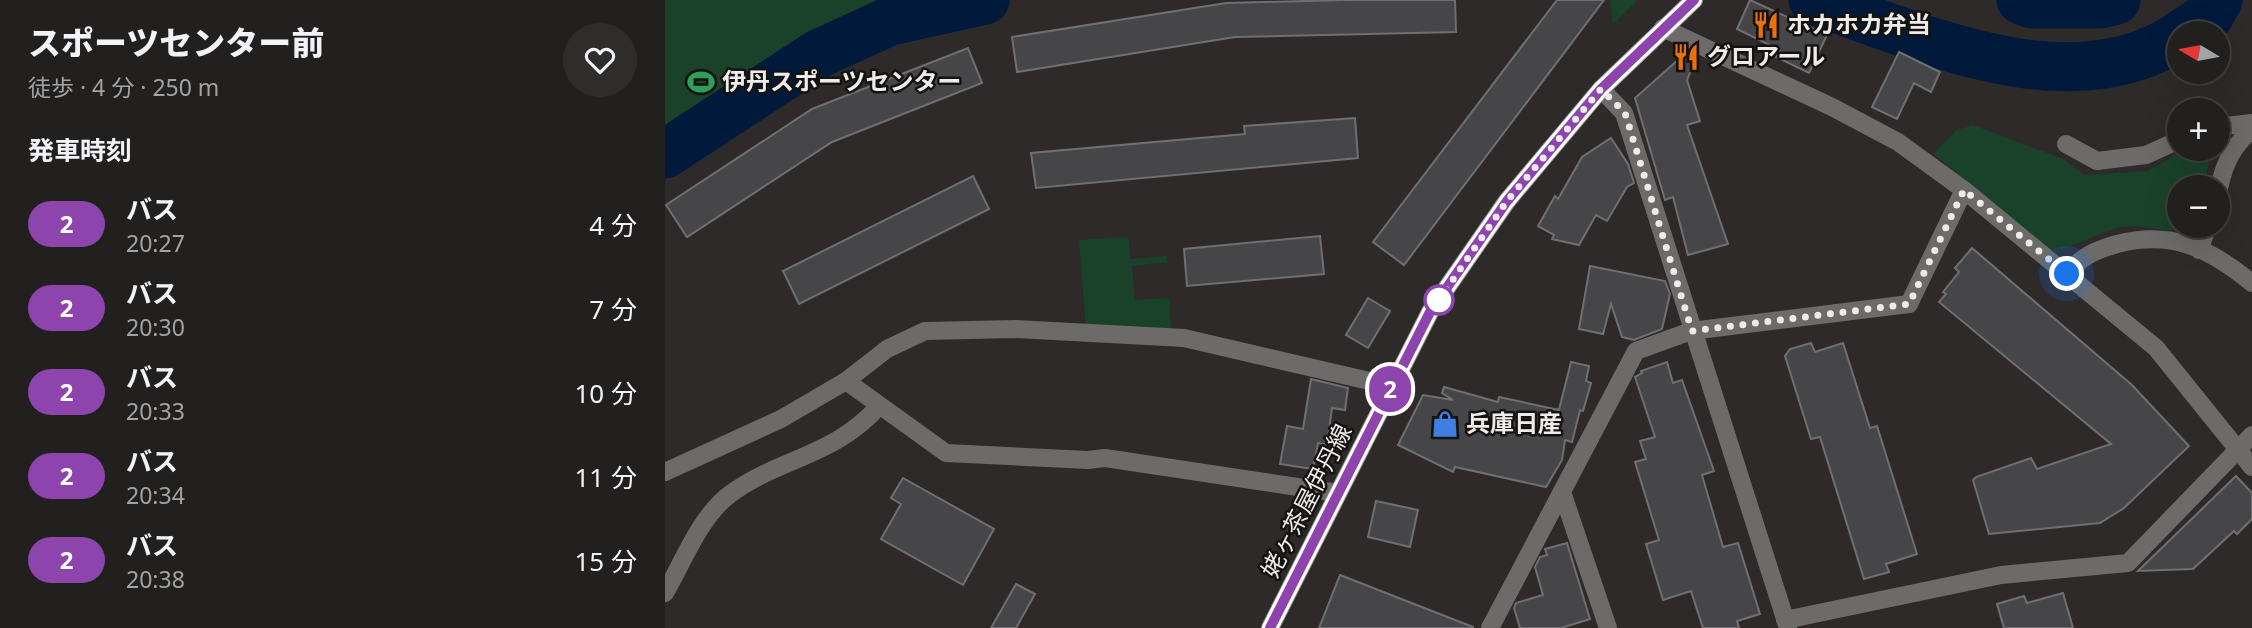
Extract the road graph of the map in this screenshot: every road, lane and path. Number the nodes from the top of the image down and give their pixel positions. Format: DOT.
graph roads {
  1 [pos="1694,0"];
  2 [pos="1663,28"];
  3 [pos="1601,89"];
  4 [pos="2252,123"];
  5 [pos="2230,126"];
  6 [pos="2252,129"];
  7 [pos="2066,144"];
  8 [pos="2167,145"];
  9 [pos="2220,175"];
  10 [pos="1964,190"];
  11 [pos="2204,238"];
  12 [pos="2199,250"];
  13 [pos="2067,274"];
  14 [pos="2252,283"];
  15 [pos="1692,331"];
  16 [pos="846,382"];
  17 [pos="1391,386"];
  18 [pos="879,405"];
  19 [pos="2252,435"];
  20 [pos="2239,449"];
  21 [pos="2252,467"];
  22 [pos="665,472"];
  23 [pos="1562,492"];
  24 [pos="1338,493"];
  25 [pos="665,593"];
  26 [pos="1787,624"];
  27 [pos="1271,628"];
  28 [pos="1490,628"];
  29 [pos="1608,628"];
  1 -- 2 [label="main road, 姥ヶ茶屋伊丹線"];
  2 -- 3 [label="main road, 姥ヶ茶屋伊丹線"];
  2 -- 10 [label="street"];
  3 -- 15 [label="street"];
  3 -- 17 [label="main road, 姥ヶ茶屋伊丹線"];
  4 -- 5 [label="street"];
  6 -- 9 [label="street"];
  7 -- 8 [label="street"];
  10 -- 13 [label="street"];
  10 -- 15 [label="street"];
  11 -- 12 [label="street"];
  12 -- 13 [label="street"];
  12 -- 14 [label="street"];
  13 -- 20 [label="street"];
  15 -- 23 [label="street"];
  15 -- 26 [label="street"];
  16 -- 17 [label="street"];
  16 -- 18 [label="street"];
  16 -- 22 [label="street"];
  17 -- 24 [label="main road, 姥ヶ茶屋伊丹線"];
  18 -- 24 [label="street"];
  18 -- 25 [label="street"];
  19 -- 20 [label="street"];
  20 -- 21 [label="street"];
  20 -- 26 [label="street"];
  23 -- 28 [label="street"];
  23 -- 29 [label="street"];
  24 -- 27 [label="main road, 姥ヶ茶屋伊丹線"];
}
